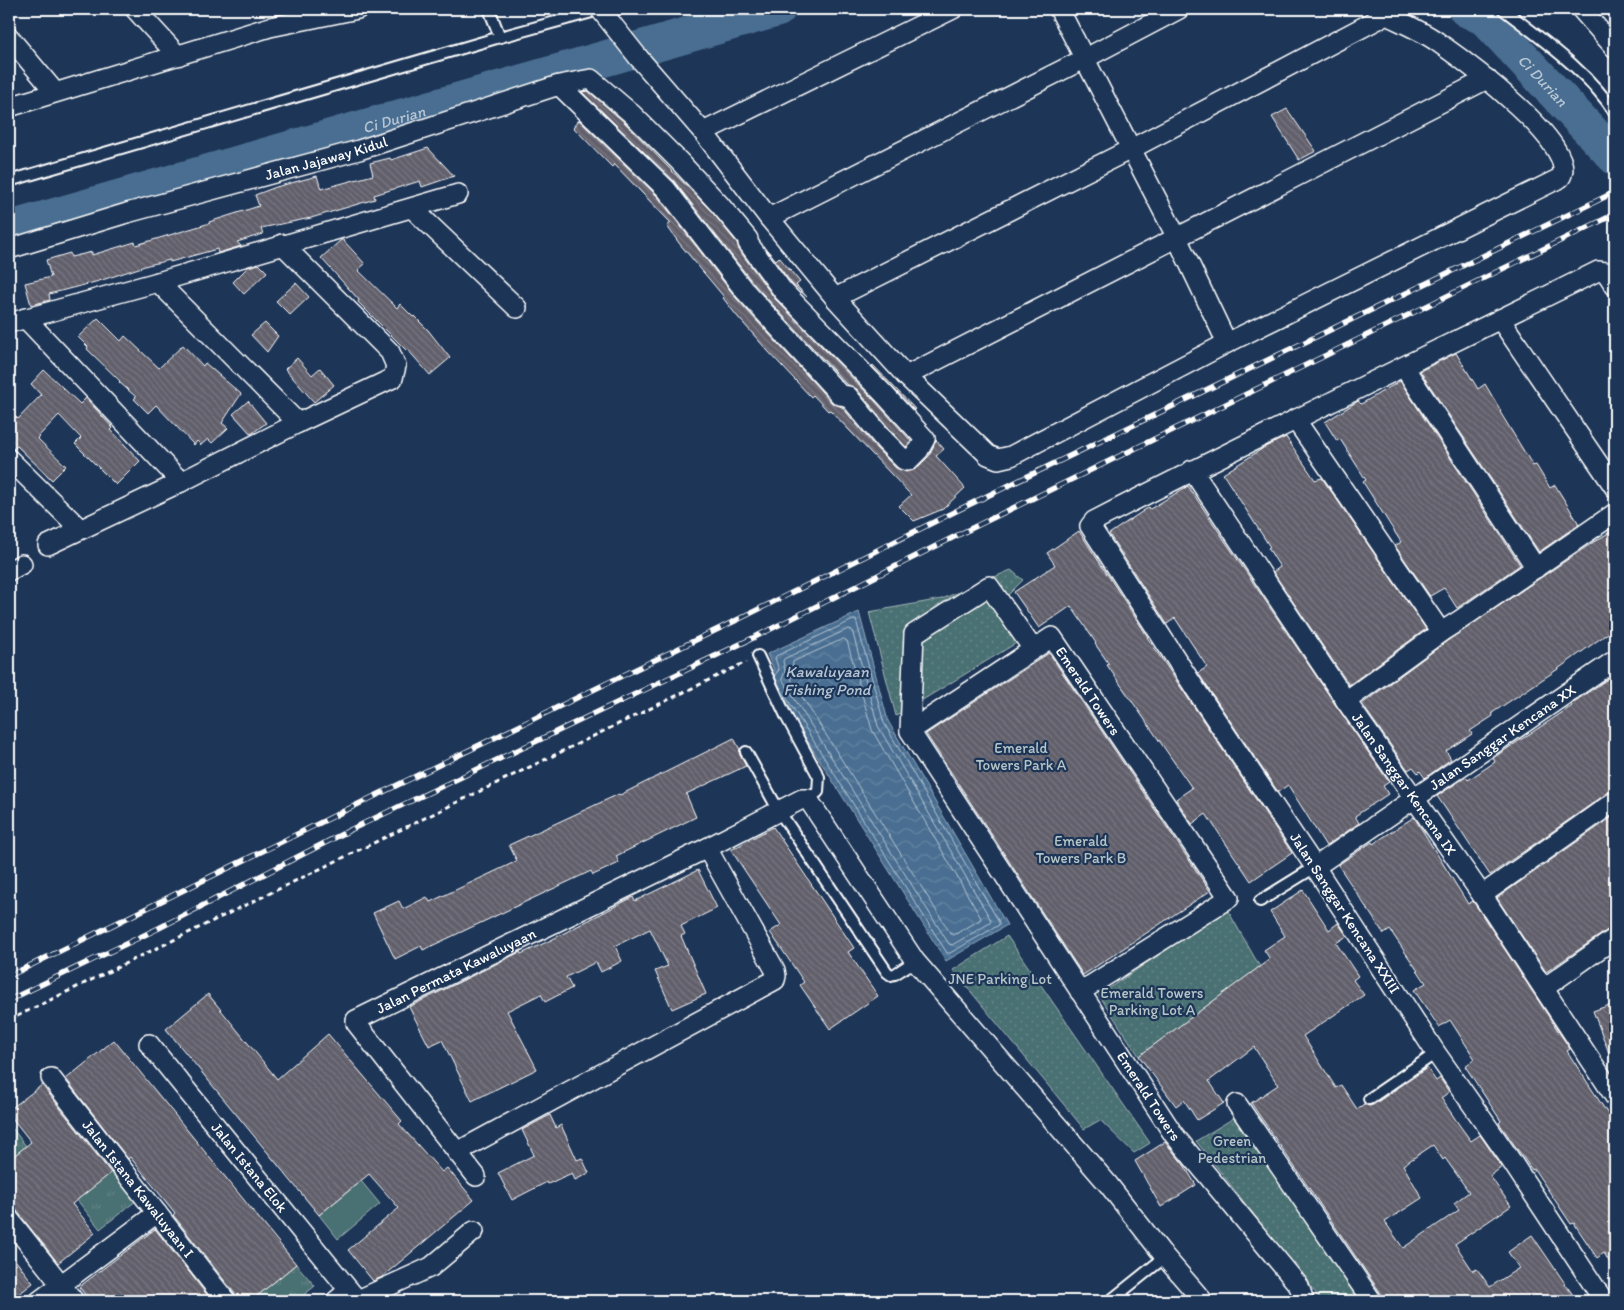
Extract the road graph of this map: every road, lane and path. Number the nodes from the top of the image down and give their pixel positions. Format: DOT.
graph roads {
  1 [pos="135,9"];
  2 [pos="286,9"];
  3 [pos="358,9"];
  4 [pos="489,9"];
  5 [pos="601,9"];
  6 [pos="953,9"];
  7 [pos="1059,9"];
  8 [pos="1179,9"];
  9 [pos="1503,9"];
  10 [pos="1581,9"];
  11 [pos="1381,12"];
  12 [pos="270,27"];
  13 [pos="500,36"];
  14 [pos="9,38"];
  15 [pos="1615,48"];
  16 [pos="178,56"];
  17 [pos="1086,58"];
  18 [pos="1487,79"];
  19 [pos="559,85"];
  20 [pos="54,92"];
  21 [pos="9,107"];
  22 [pos="1615,113"];
  23 [pos="703,132"];
  24 [pos="1131,149"];
  25 [pos="9,181"];
  26 [pos="458,194"];
  27 [pos="412,208"];
  28 [pos="769,218"];
  29 [pos="1177,238"];
  30 [pos="282,244"];
  31 [pos="9,248"];
  32 [pos="158,282"];
  33 [pos="1615,286"];
  34 [pos="835,298"];
  35 [pos="517,308"];
  36 [pos="1500,319"];
  37 [pos="17,321"];
  38 [pos="1227,342"];
  39 [pos="1404,367"];
  40 [pos="906,376"];
  41 [pos="1295,419"];
  42 [pos="298,423"];
  43 [pos="9,459"];
  44 [pos="1192,470"];
  45 [pos="181,482"];
  46 [pos="1615,488"];
  47 [pos="1615,513"];
  48 [pos="80,529"];
  49 [pos="48,545"];
  50 [pos="1536,568"];
  51 [pos="1441,632"];
  52 [pos="1033,649"];
  53 [pos="758,656"];
  54 [pos="1615,660"];
  55 [pos="1346,701"];
  56 [pos="910,731"];
  57 [pos="746,752"];
  58 [pos="808,799"];
  59 [pos="1414,799"];
  60 [pos="1615,801"];
  61 [pos="780,810"];
  62 [pos="706,848"];
  63 [pos="1315,867"];
  64 [pos="1482,895"];
  65 [pos="1260,901"];
  66 [pos="1615,938"];
  67 [pos="915,961"];
  68 [pos="1544,988"];
  69 [pos="1080,992"];
  70 [pos="9,1020"];
  71 [pos="149,1044"];
  72 [pos="1436,1053"];
  73 [pos="1610,1077"];
  74 [pos="51,1078"];
  75 [pos="1615,1097"];
  76 [pos="1369,1099"];
  77 [pos="1237,1104"];
  78 [pos="457,1152"];
  79 [pos="476,1176"];
  80 [pos="157,1213"];
  81 [pos="9,1219"];
  82 [pos="474,1230"];
  83 [pos="1165,1257"];
  84 [pos="61,1285"];
  85 [pos="1302,1294"];
  86 [pos="343,1296"];
  87 [pos="1124,1297"];
  88 [pos="39,1301"];
  89 [pos="74,1301"];
  90 [pos="226,1301"];
  91 [pos="1110,1301"];
  92 [pos="1203,1301"];
  93 [pos="1319,1301"];
  94 [pos="1372,1301"];
  95 [pos="1604,1301"];
  1 -- 16 [label="street"];
  2 -- 12 [label="street"];
  3 -- 12 [label="street"];
  4 -- 13 [label="lane"];
  5 -- 13 [label="lane"];
  5 -- 23 [label="street, bridge"];
  6 -- 23 [label="street"];
  7 -- 17 [label="street"];
  8 -- 17 [label="street"];
  9 -- 22 [label="lane"];
  10 -- 15 [label="street"];
  11 -- 18 [label="street"];
  11 -- 24 [label="street"];
  12 -- 16 [label="street"];
  13 -- 25 [label="lane"];
  14 -- 20 [label="street"];
  16 -- 20 [label="street"];
  17 -- 24 [label="street"];
  17 -- 28 [label="street"];
  18 -- 29 [label="street"];
  18 -- 38 [label="street"];
  19 -- 19 [label="street, Jalan Jajaway Kidul"];
  19 -- 31 [label="street, Jalan Jajaway Kidul"];
  20 -- 21 [label="street"];
  23 -- 28 [label="street"];
  24 -- 29 [label="street"];
  24 -- 34 [label="street"];
  26 -- 27 [label="street"];
  27 -- 30 [label="street"];
  27 -- 35 [label="street"];
  28 -- 34 [label="street"];
  29 -- 38 [label="street"];
  29 -- 40 [label="street"];
  30 -- 32 [label="street"];
  30 -- 42 [label="street"];
  32 -- 37 [label="street"];
  32 -- 42 [label="street"];
  33 -- 36 [label="street"];
  34 -- 40 [label="street"];
  36 -- 39 [label="street"];
  36 -- 46 [label="street"];
  37 -- 45 [label="street"];
  38 -- 40 [label="street"];
  39 -- 41 [label="street"];
  39 -- 50 [label="street"];
  41 -- 44 [label="street"];
  41 -- 51 [label="street"];
  42 -- 45 [label="street"];
  43 -- 48 [label="street"];
  44 -- 55 [label="street, Jalan Sanggar Kencana IX"];
  44 -- 63 [label="street, Jalan Sanggar Kencana XXIII"];
  45 -- 48 [label="street"];
  47 -- 50 [label="street"];
  48 -- 49 [label="street"];
  50 -- 51 [label="street"];
  51 -- 55 [label="street"];
  52 -- 56 [label="street, Emerald Towers"];
  52 -- 56 [label="street"];
  52 -- 69 [label="street, Emerald Towers"];
  53 -- 58 [label="lane"];
  53 -- 70 [label="path"];
  54 -- 59 [label="street, Jalan Sanggar Kencana XX"];
  55 -- 59 [label="street, Jalan Sanggar Kencana IX"];
  56 -- 69 [label="street, Emerald Towers"];
  57 -- 61 [label="lane"];
  58 -- 61 [label="street, Jalan Permata Kawaluyaan"];
  58 -- 67 [label="street"];
  59 -- 63 [label="street, Jalan Sanggar Kencana XX"];
  59 -- 64 [label="street, Jalan Sanggar Kencana IX"];
  60 -- 64 [label="street"];
  61 -- 62 [label="street, Jalan Permata Kawaluyaan"];
  61 -- 67 [label="lane"];
  62 -- 78 [label="street"];
  62 -- 78 [label="street, Jalan Permata Kawaluyaan"];
  63 -- 65 [label="lane"];
  63 -- 72 [label="street, Jalan Sanggar Kencana XXIII"];
  64 -- 68 [label="street, Jalan Sanggar Kencana IX"];
  66 -- 68 [label="street"];
  67 -- 83 [label="street"];
  68 -- 73 [label="street, Jalan Sanggar Kencana IX"];
  69 -- 85 [label="street, Emerald Towers"];
  71 -- 86 [label="street, Jalan Istana Elok"];
  72 -- 76 [label="lane"];
  72 -- 95 [label="street, Jalan Sanggar Kencana XXIII"];
  73 -- 75 [label="street, Jalan Sanggar Kencana IX"];
  74 -- 80 [label="street, Jalan Istana Kawaluyaan I"];
  77 -- 94 [label="street"];
  78 -- 79 [label="street, Jalan Permata Kawaluyaan"];
  80 -- 84 [label="street"];
  80 -- 90 [label="street, Jalan Istana Kawaluyaan I"];
  81 -- 84 [label="street"];
  82 -- 86 [label="street, Jalan Istana Elok"];
  83 -- 87 [label="lane"];
  83 -- 92 [label="street"];
  84 -- 88 [label="street"];
  84 -- 89 [label="street"];
  85 -- 93 [label="street, Emerald Towers"];
  87 -- 91 [label="lane"];
}
